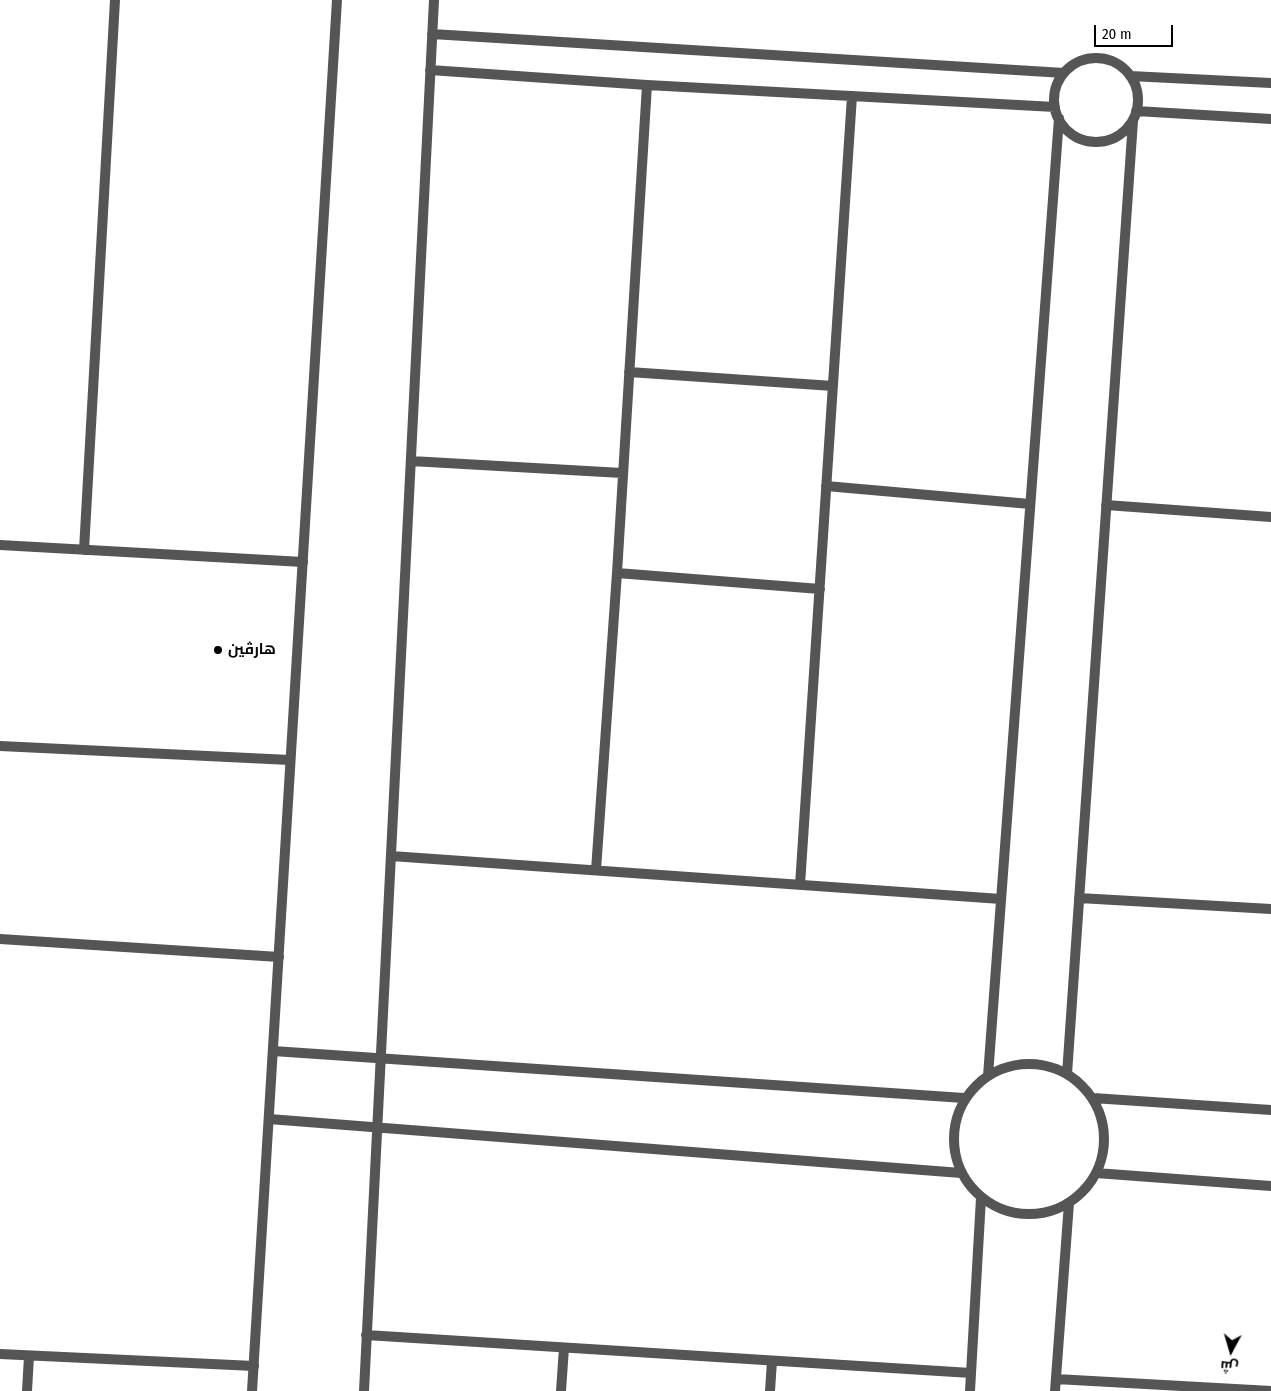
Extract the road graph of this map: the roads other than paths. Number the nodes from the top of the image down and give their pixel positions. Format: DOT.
graph roads {
  1 [pos="115,0"];
  2 [pos="336,0"];
  3 [pos="434,0"];
  4 [pos="432,34"];
  5 [pos="430,70"];
  6 [pos="1064,73"];
  7 [pos="1130,76"];
  8 [pos="1271,83"];
  9 [pos="647,85"];
  10 [pos="852,96"];
  11 [pos="1056,107"];
  12 [pos="1135,116"];
  13 [pos="1059,118"];
  14 [pos="1271,119"];
  15 [pos="628,372"];
  16 [pos="833,386"];
  17 [pos="410,461"];
  18 [pos="622,473"];
  19 [pos="826,486"];
  20 [pos="1030,504"];
  21 [pos="1106,505"];
  22 [pos="1271,518"];
  23 [pos="0,545"];
  24 [pos="84,550"];
  25 [pos="303,562"];
  26 [pos="617,573"];
  27 [pos="820,589"];
  28 [pos="0,746"];
  29 [pos="290,760"];
  30 [pos="391,856"];
  31 [pos="596,870"];
  32 [pos="800,885"];
  33 [pos="1079,898"];
  34 [pos="1001,899"];
  35 [pos="1271,909"];
  36 [pos="0,939"];
  37 [pos="279,957"];
  38 [pos="273,1051"];
  39 [pos="380,1058"];
  40 [pos="1067,1074"];
  41 [pos="988,1076"];
  42 [pos="964,1098"];
  43 [pos="1093,1098"];
  44 [pos="1271,1110"];
  45 [pos="269,1119"];
  46 [pos="377,1128"];
  47 [pos="961,1173"];
  48 [pos="1096,1173"];
  49 [pos="1271,1186"];
  50 [pos="981,1198"];
  51 [pos="1069,1203"];
  52 [pos="366,1336"];
  53 [pos="564,1348"];
  54 [pos="0,1354"];
  55 [pos="29,1356"];
  56 [pos="772,1361"];
  57 [pos="254,1366"];
  58 [pos="971,1373"];
  59 [pos="1056,1379"];
  60 [pos="27,1391"];
  61 [pos="252,1391"];
  62 [pos="364,1391"];
  63 [pos="561,1391"];
  64 [pos="770,1391"];
  65 [pos="970,1391"];
  66 [pos="1055,1391"];
  67 [pos="1257,1391"];
  68 [pos="1271,1391"];
  1 -- 24 [label="street"];
  2 -- 25 [label="street"];
  3 -- 4 [label="street"];
  4 -- 5 [label="street"];
  4 -- 6 [label="street"];
  5 -- 9 [label="street"];
  5 -- 17 [label="street"];
  6 -- 7 [label="street"];
  6 -- 11 [label="street"];
  7 -- 8 [label="street"];
  7 -- 12 [label="street"];
  9 -- 10 [label="street"];
  9 -- 15 [label="street"];
  10 -- 11 [label="street"];
  10 -- 16 [label="street"];
  11 -- 13 [label="street"];
  12 -- 13 [label="street"];
  12 -- 14 [label="street"];
  12 -- 21 [label="street"];
  13 -- 20 [label="street"];
  15 -- 16 [label="street"];
  15 -- 18 [label="street"];
  16 -- 19 [label="street"];
  17 -- 18 [label="street"];
  17 -- 30 [label="street"];
  18 -- 26 [label="street"];
  19 -- 20 [label="street"];
  19 -- 27 [label="street"];
  20 -- 34 [label="street"];
  21 -- 22 [label="street"];
  21 -- 33 [label="street"];
  23 -- 24 [label="street"];
  24 -- 25 [label="street"];
  25 -- 29 [label="street"];
  26 -- 27 [label="street"];
  26 -- 31 [label="street"];
  27 -- 32 [label="street"];
  28 -- 29 [label="street"];
  29 -- 37 [label="street"];
  30 -- 31 [label="street"];
  30 -- 39 [label="street"];
  31 -- 32 [label="street"];
  32 -- 34 [label="street"];
  33 -- 35 [label="street"];
  33 -- 40 [label="street"];
  34 -- 41 [label="street"];
  36 -- 37 [label="street"];
  37 -- 38 [label="street"];
  38 -- 39 [label="street"];
  38 -- 45 [label="street"];
  39 -- 42 [label="street"];
  39 -- 46 [label="street"];
  40 -- 41 [label="street"];
  40 -- 43 [label="street"];
  41 -- 42 [label="street"];
  42 -- 47 [label="street"];
  43 -- 44 [label="street"];
  43 -- 48 [label="street"];
  45 -- 46 [label="street"];
  45 -- 57 [label="street"];
  46 -- 47 [label="street"];
  46 -- 52 [label="street"];
  47 -- 50 [label="street"];
  48 -- 49 [label="street"];
  48 -- 51 [label="street"];
  50 -- 51 [label="street"];
  50 -- 58 [label="street"];
  51 -- 59 [label="street"];
  52 -- 53 [label="street"];
  52 -- 62 [label="street"];
  53 -- 56 [label="street"];
  53 -- 63 [label="street"];
  54 -- 55 [label="street"];
  55 -- 57 [label="street"];
  55 -- 60 [label="street"];
  56 -- 58 [label="street"];
  56 -- 64 [label="street"];
  57 -- 61 [label="street"];
  58 -- 65 [label="street"];
  59 -- 66 [label="street"];
  59 -- 67 [label="street"];
  67 -- 68 [label="street"];
}
